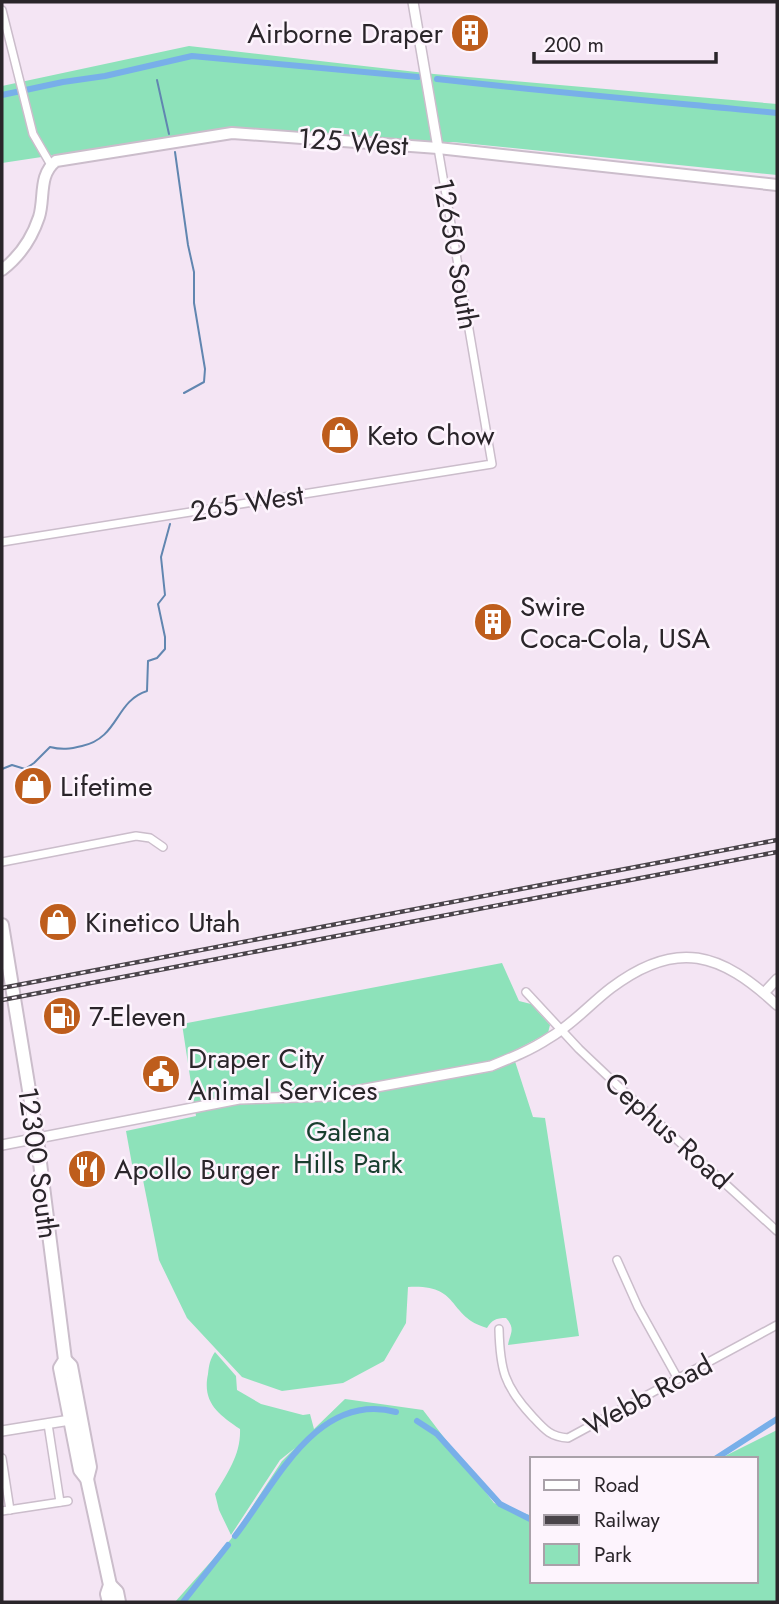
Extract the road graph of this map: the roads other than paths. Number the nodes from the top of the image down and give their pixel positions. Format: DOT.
graph roads {
  1 [pos="413,2"];
  2 [pos="2,10"];
  3 [pos="438,148"];
  4 [pos="51,165"];
  5 [pos="777,185"];
  6 [pos="2,270"];
  7 [pos="492,464"];
  8 [pos="2,542"];
  9 [pos="163,847"];
  10 [pos="2,862"];
  11 [pos="2,925"];
  12 [pos="777,979"];
  13 [pos="526,992"];
  14 [pos="764,993"];
  15 [pos="777,1005"];
  16 [pos="562,1029"];
  17 [pos="37,1139"];
  18 [pos="2,1145"];
  19 [pos="777,1231"];
  20 [pos="617,1260"];
  21 [pos="777,1325"];
  22 [pos="499,1329"];
  23 [pos="65,1360"];
  24 [pos="678,1379"];
  25 [pos="70,1420"];
  26 [pos="48,1424"];
  27 [pos="2,1431"];
  28 [pos="2,1458"];
  29 [pos="87,1479"];
  30 [pos="6,1510"];
  31 [pos="110,1585"];
  32 [pos="108,1602"];
  33 [pos="119,1602"];
  1 -- 3 [label="street, 12650 South"];
  2 -- 4 [label="street"];
  3 -- 4 [label="main road, 125 West"];
  3 -- 5 [label="main road, 125 West"];
  3 -- 7 [label="street, 12650 South"];
  4 -- 6 [label="main road"];
  7 -- 8 [label="street, 265 West"];
  9 -- 10 [label="street"];
  11 -- 17 [label="main road, 12300 South"];
  12 -- 14 [label="street"];
  13 -- 16 [label="street, Cephus Road"];
  14 -- 15 [label="street"];
  14 -- 16 [label="street"];
  16 -- 17 [label="street"];
  16 -- 19 [label="street, Cephus Road"];
  17 -- 18 [label="street"];
  17 -- 23 [label="main road, 12300 South"];
  20 -- 24 [label="street"];
  21 -- 24 [label="street, Webb Road"];
  22 -- 24 [label="street, Webb Road"];
  23 -- 25 [label="main road, 12300 South"];
  23 -- 29 [label="main road, 12300 South"];
  25 -- 26 [label="street"];
  25 -- 29 [label="main road, 12300 South"];
  26 -- 27 [label="street"];
  26 -- 30 [label="street"];
  28 -- 30 [label="street"];
  29 -- 31 [label="main road, 12300 South"];
  31 -- 32 [label="main road"];
  31 -- 33 [label="main road"];
}
